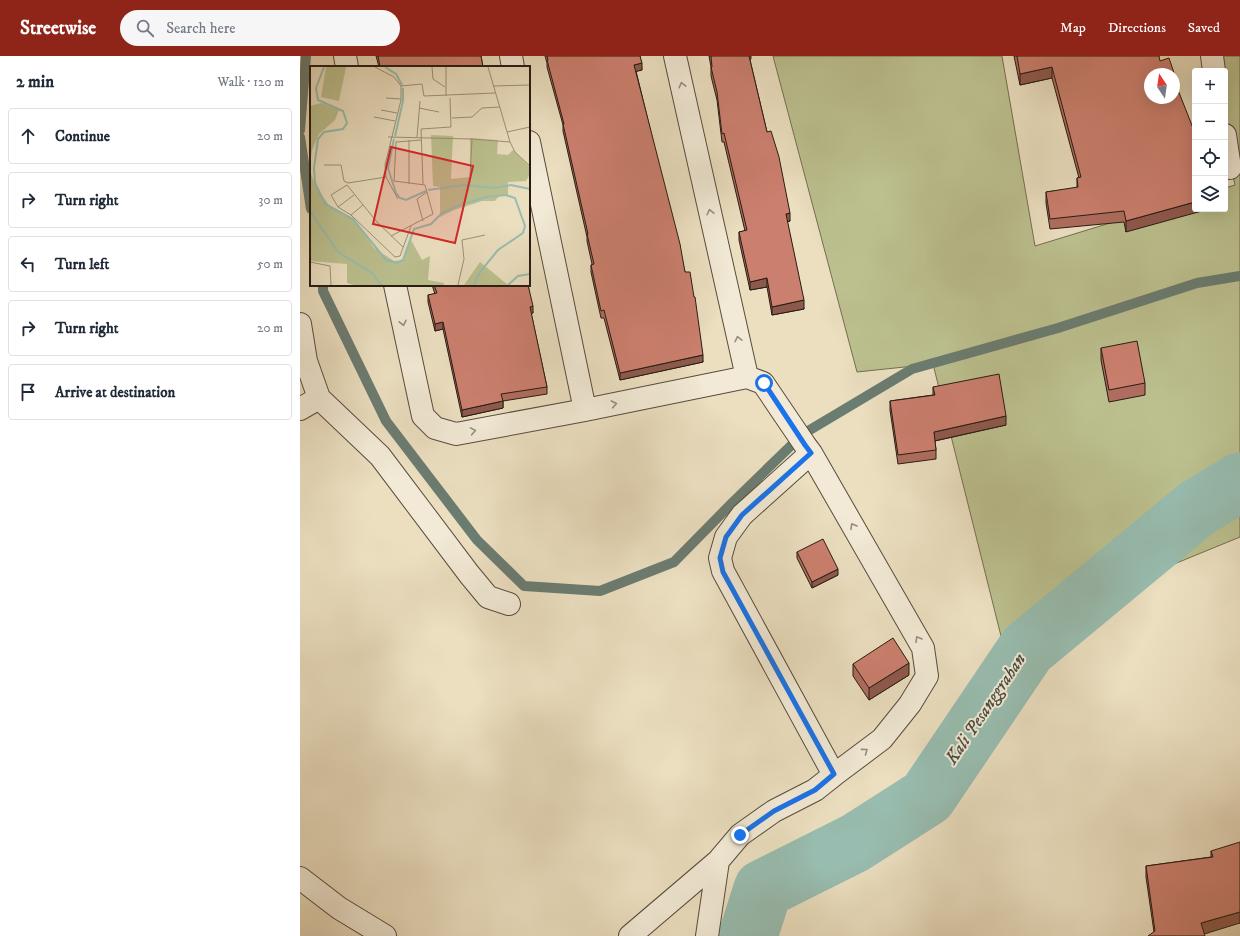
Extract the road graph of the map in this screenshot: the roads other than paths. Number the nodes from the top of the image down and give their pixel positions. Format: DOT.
graph roads {
  1 [pos="345,56"];
  2 [pos="510,56"];
  3 [pos="674,56"];
  4 [pos="1212,56"];
  5 [pos="347,66"];
  6 [pos="513,66"];
  7 [pos="1214,68"];
  8 [pos="1226,140"];
  9 [pos="530,147"];
  10 [pos="1230,168"];
  11 [pos="394,286"];
  12 [pos="300,324"];
  13 [pos="755,380"];
  14 [pos="319,398"];
  15 [pos="300,409"];
  16 [pos="585,410"];
  17 [pos="808,449"];
  18 [pos="509,604"];
  19 [pos="834,774"];
  20 [pos="718,861"];
  21 [pos="300,878"];
  22 [pos="385,936"];
  23 [pos="630,936"];
  24 [pos="707,936"];
  1 -- 5 [label="street"];
  2 -- 6 [label="street"];
  13 -- 3 [label="street, one-way"];
  4 -- 7 [label="street"];
  8 -- 10 [label="street"];
  9 -- 16 [label="street"];
  11 -- 16 [label="street, one-way"];
  12 -- 14 [label="street"];
  16 -- 13 [label="street, one-way"];
  13 -- 17 [label="street"];
  14 -- 15 [label="street"];
  14 -- 18 [label="street"];
  17 -- 19 [label="street"];
  19 -- 17 [label="street, one-way"];
  19 -- 20 [label="street"];
  20 -- 23 [label="street"];
  20 -- 24 [label="street"];
  21 -- 22 [label="street"];
}
